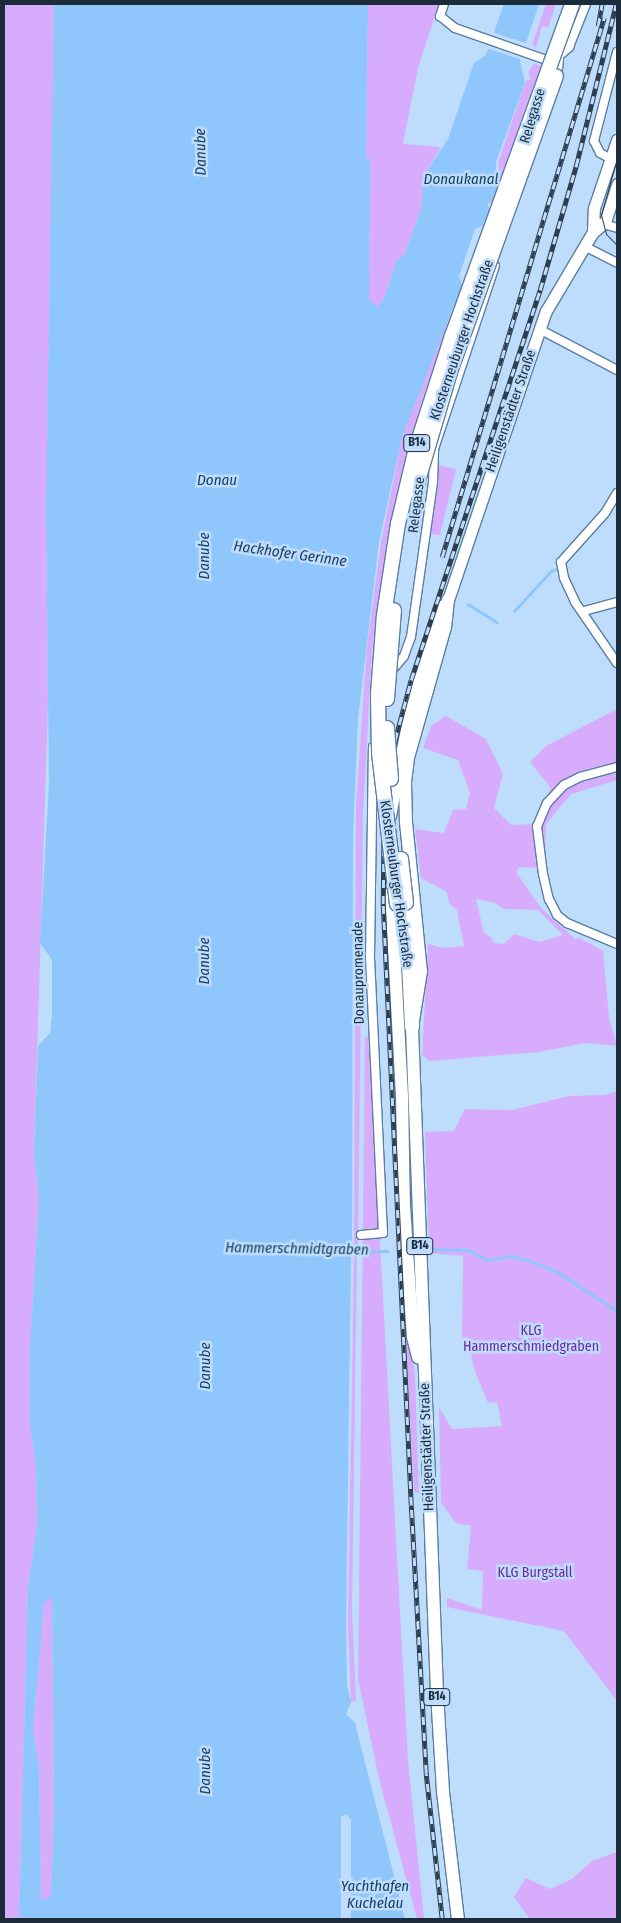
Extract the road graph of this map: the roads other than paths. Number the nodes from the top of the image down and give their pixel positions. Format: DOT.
graph roads {
  1 [pos="444,4"];
  2 [pos="572,4"];
  3 [pos="581,4"];
  4 [pos="586,4"];
  5 [pos="617,52"];
  6 [pos="559,59"];
  7 [pos="617,140"];
  8 [pos="613,160"];
  9 [pos="617,184"];
  10 [pos="597,226"];
  11 [pos="617,228"];
  12 [pos="584,246"];
  13 [pos="617,263"];
  14 [pos="540,329"];
  15 [pos="617,370"];
  16 [pos="617,493"];
  17 [pos="448,600"];
  18 [pos="617,602"];
  19 [pos="584,612"];
  20 [pos="617,664"];
  21 [pos="375,691"];
  22 [pos="617,767"];
  23 [pos="617,944"];
  24 [pos="410,974"];
  25 [pos="412,1027"];
  26 [pos="361,1235"];
  27 [pos="425,1384"];
  28 [pos="458,1919"];
  1 -- 6 [label="street"];
  2 -- 24 [label="highway, Klosterneuburger Hochstraße / B14, bridge"];
  3 -- 24 [label="highway, Klosterneuburger Hochstraße / B14, bridge"];
  4 -- 6 [label="street"];
  5 -- 8 [label="street"];
  6 -- 21 [label="street, Relegasse"];
  7 -- 8 [label="main road, Heiligenstädter Straße"];
  8 -- 10 [label="main road, Heiligenstädter Straße"];
  9 -- 10 [label="main road, Heiligenstädter Straße"];
  10 -- 11 [label="street"];
  10 -- 12 [label="main road, Heiligenstädter Straße"];
  12 -- 13 [label="street"];
  12 -- 14 [label="main road, Heiligenstädter Straße"];
  14 -- 15 [label="street"];
  14 -- 17 [label="main road, Heiligenstädter Straße"];
  16 -- 19 [label="street"];
  17 -- 25 [label="main road"];
  17 -- 27 [label="main road"];
  18 -- 19 [label="street"];
  19 -- 20 [label="street"];
  21 -- 26 [label="street, Donaupromenade"];
  22 -- 23 [label="street"];
  24 -- 25 [label="highway, Heiligenstädter Straße / B14"];
  25 -- 27 [label="main road, Heiligenstädter Straße / B14"];
  27 -- 28 [label="main road, Heiligenstädter Straße / B14"];
}
